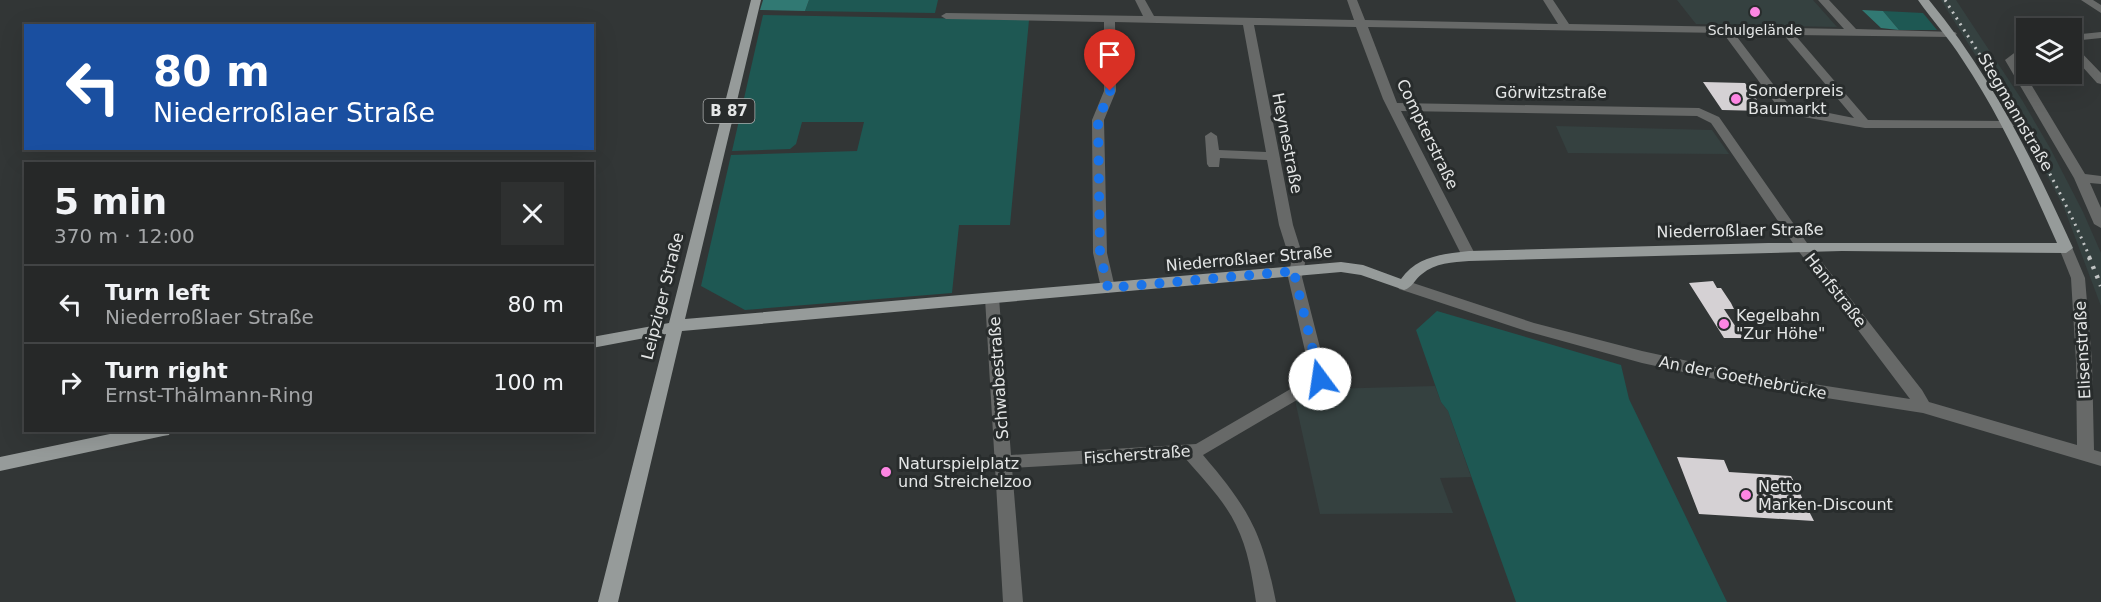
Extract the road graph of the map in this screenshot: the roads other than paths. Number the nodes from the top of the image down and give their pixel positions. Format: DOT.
graph roads {
  1 [pos="756,0"];
  2 [pos="1140,0"];
  3 [pos="1352,0"];
  4 [pos="1548,0"];
  5 [pos="1823,0"];
  6 [pos="1923,0"];
  7 [pos="2086,0"];
  8 [pos="2101,10"];
  9 [pos="946,16"];
  10 [pos="1150,19"];
  11 [pos="1109,20"];
  12 [pos="1248,21"];
  13 [pos="1362,24"];
  14 [pos="1566,28"];
  15 [pos="1726,30"];
  16 [pos="1786,31"];
  17 [pos="1853,32"];
  18 [pos="1951,34"];
  19 [pos="2101,35"];
  20 [pos="2082,37"];
  21 [pos="2016,56"];
  22 [pos="2082,60"];
  23 [pos="2016,68"];
  24 [pos="2101,80"];
  25 [pos="2025,84"];
  26 [pos="1394,107"];
  27 [pos="1707,115"];
  28 [pos="1865,124"];
  29 [pos="2008,125"];
  30 [pos="1211,136"];
  31 [pos="1273,156"];
  32 [pos="2081,178"];
  33 [pos="2101,180"];
  34 [pos="2101,224"];
  35 [pos="1802,246"];
  36 [pos="2066,248"];
  37 [pos="1469,256"];
  38 [pos="1296,271"];
  39 [pos="1404,285"];
  40 [pos="1108,288"];
  41 [pos="992,298"];
  42 [pos="675,327"];
  43 [pos="594,343"];
  44 [pos="1923,407"];
  45 [pos="153,432"];
  46 [pos="1190,452"];
  47 [pos="2093,457"];
  48 [pos="1004,462"];
  49 [pos="0,464"];
  50 [pos="608,602"];
  51 [pos="1013,602"];
  52 [pos="1266,602"];
  1 -- 42 [label="main road, Leipziger Straße / B 87"];
  2 -- 10 [label="street"];
  3 -- 13 [label="street, Compterstraße"];
  4 -- 14 [label="street"];
  5 -- 17 [label="street"];
  6 -- 18 [label="main road, Stegmannstraße"];
  7 -- 8 [label="street"];
  9 -- 11 [label="street"];
  10 -- 11 [label="street"];
  10 -- 12 [label="street"];
  11 -- 40 [label="street"];
  12 -- 13 [label="street"];
  12 -- 31 [label="street, Heynestraße"];
  13 -- 14 [label="street"];
  13 -- 26 [label="street, Compterstraße"];
  14 -- 15 [label="street"];
  15 -- 16 [label="street"];
  15 -- 28 [label="street"];
  16 -- 17 [label="street"];
  16 -- 28 [label="street"];
  17 -- 18 [label="street"];
  18 -- 29 [label="main road, Stegmannstraße"];
  19 -- 20 [label="street"];
  21 -- 23 [label="street"];
  22 -- 24 [label="street"];
  25 -- 32 [label="street"];
  26 -- 27 [label="street, Görwitzstraße"];
  26 -- 37 [label="street, Compterstraße"];
  27 -- 35 [label="street, Hanfstraße"];
  28 -- 29 [label="street"];
  29 -- 36 [label="main road, Stegmannstraße"];
  30 -- 31 [label="street"];
  31 -- 38 [label="street, Heynestraße"];
  32 -- 33 [label="street"];
  32 -- 34 [label="street"];
  35 -- 36 [label="main road, Niederroßlaer Straße"];
  35 -- 37 [label="main road, Niederroßlaer Straße"];
  35 -- 44 [label="street, Hanfstraße"];
  36 -- 47 [label="street, Elisenstraße"];
  37 -- 39 [label="main road, Niederroßlaer Straße"];
  38 -- 39 [label="main road, Niederroßlaer Straße"];
  38 -- 40 [label="main road, Niederroßlaer Straße"];
  38 -- 46 [label="street, Fischerstraße"];
  39 -- 44 [label="street, An der Goethebrücke"];
  40 -- 41 [label="main road, Niederroßlaer Straße"];
  41 -- 42 [label="main road, Niederroßlaer Straße"];
  41 -- 48 [label="street, Schwabestraße"];
  42 -- 43 [label="main road, Niederroßlaer Straße"];
  42 -- 50 [label="main road, Leipziger Straße / B 87"];
  44 -- 47 [label="street, An der Goethebrücke"];
  45 -- 49 [label="main road"];
  46 -- 48 [label="street, Fischerstraße"];
  46 -- 52 [label="street"];
  48 -- 51 [label="street, Schwabestraße"];
}
